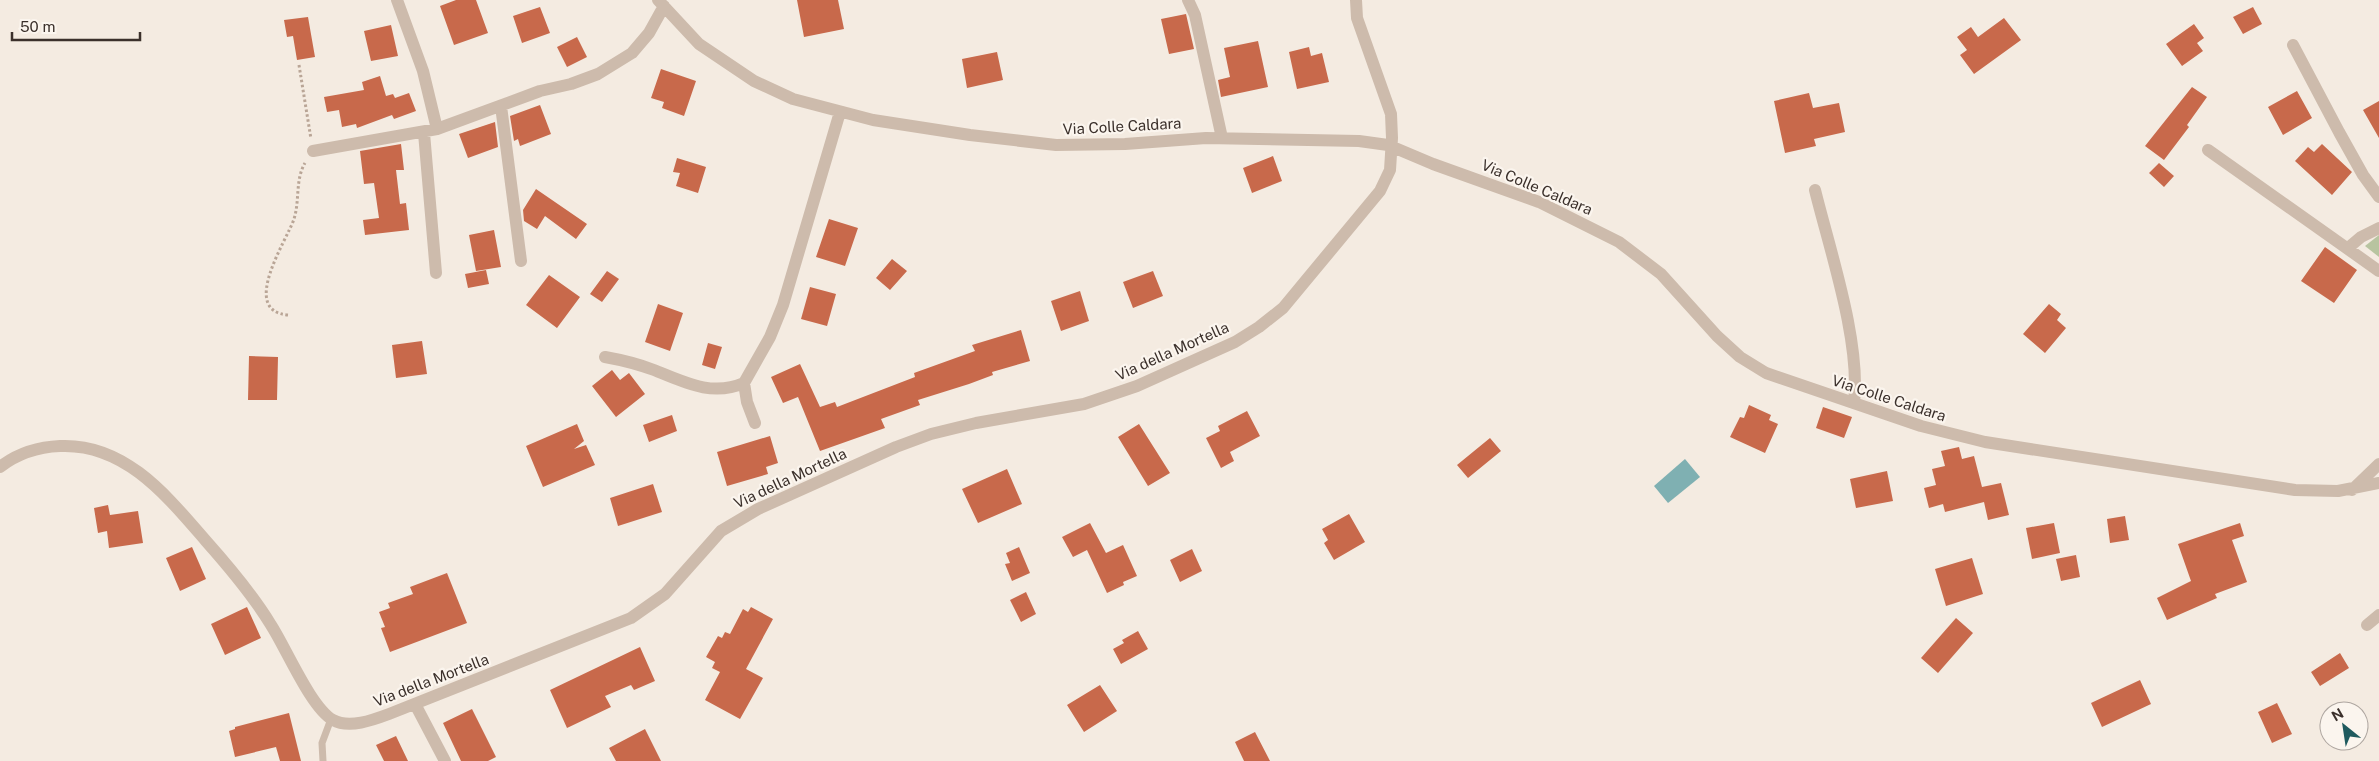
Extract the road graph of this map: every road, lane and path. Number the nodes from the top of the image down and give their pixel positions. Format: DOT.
graph roads {
  1 [pos="397,0"];
  2 [pos="1188,0"];
  3 [pos="1356,0"];
  4 [pos="661,3"];
  5 [pos="2293,45"];
  6 [pos="300,65"];
  7 [pos="501,106"];
  8 [pos="840,112"];
  9 [pos="437,129"];
  10 [pos="424,133"];
  11 [pos="1222,138"];
  12 [pos="1392,146"];
  13 [pos="2208,150"];
  14 [pos="312,151"];
  15 [pos="1815,190"];
  16 [pos="2379,197"];
  17 [pos="2379,228"];
  18 [pos="2348,248"];
  19 [pos="521,261"];
  20 [pos="2379,271"];
  21 [pos="436,273"];
  22 [pos="288,315"];
  23 [pos="605,357"];
  24 [pos="744,383"];
  25 [pos="1854,403"];
  26 [pos="755,423"];
  27 [pos="2379,464"];
  28 [pos="0,467"];
  29 [pos="2379,483"];
  30 [pos="2352,490"];
  31 [pos="2379,615"];
  32 [pos="2366,625"];
  33 [pos="414,704"];
  34 [pos="330,719"];
  35 [pos="323,761"];
  36 [pos="445,761"];
  1 -- 9 [label="street"];
  2 -- 11 [label="street"];
  3 -- 12 [label="street, Via della Mortella"];
  4 -- 7 [label="street"];
  4 -- 8 [label="street, Via Colle Caldara"];
  5 -- 16 [label="street"];
  6 -- 14 [label="path"];
  7 -- 9 [label="street"];
  7 -- 19 [label="street"];
  8 -- 11 [label="street, Via Colle Caldara"];
  8 -- 24 [label="street"];
  9 -- 10 [label="street"];
  10 -- 14 [label="street"];
  10 -- 21 [label="street"];
  11 -- 12 [label="street, Via Colle Caldara"];
  12 -- 25 [label="street, Via Colle Caldara"];
  12 -- 33 [label="street, Via della Mortella"];
  13 -- 18 [label="street"];
  14 -- 22 [label="path"];
  15 -- 25 [label="street"];
  17 -- 18 [label="street"];
  18 -- 20 [label="street"];
  23 -- 24 [label="street"];
  24 -- 26 [label="street"];
  25 -- 30 [label="street, Via Colle Caldara"];
  27 -- 30 [label="street"];
  28 -- 34 [label="street"];
  29 -- 30 [label="street, Via Colle Caldara"];
  31 -- 32 [label="street"];
  33 -- 34 [label="street, Via della Mortella"];
  33 -- 36 [label="street"];
  34 -- 35 [label="lane"];
}
